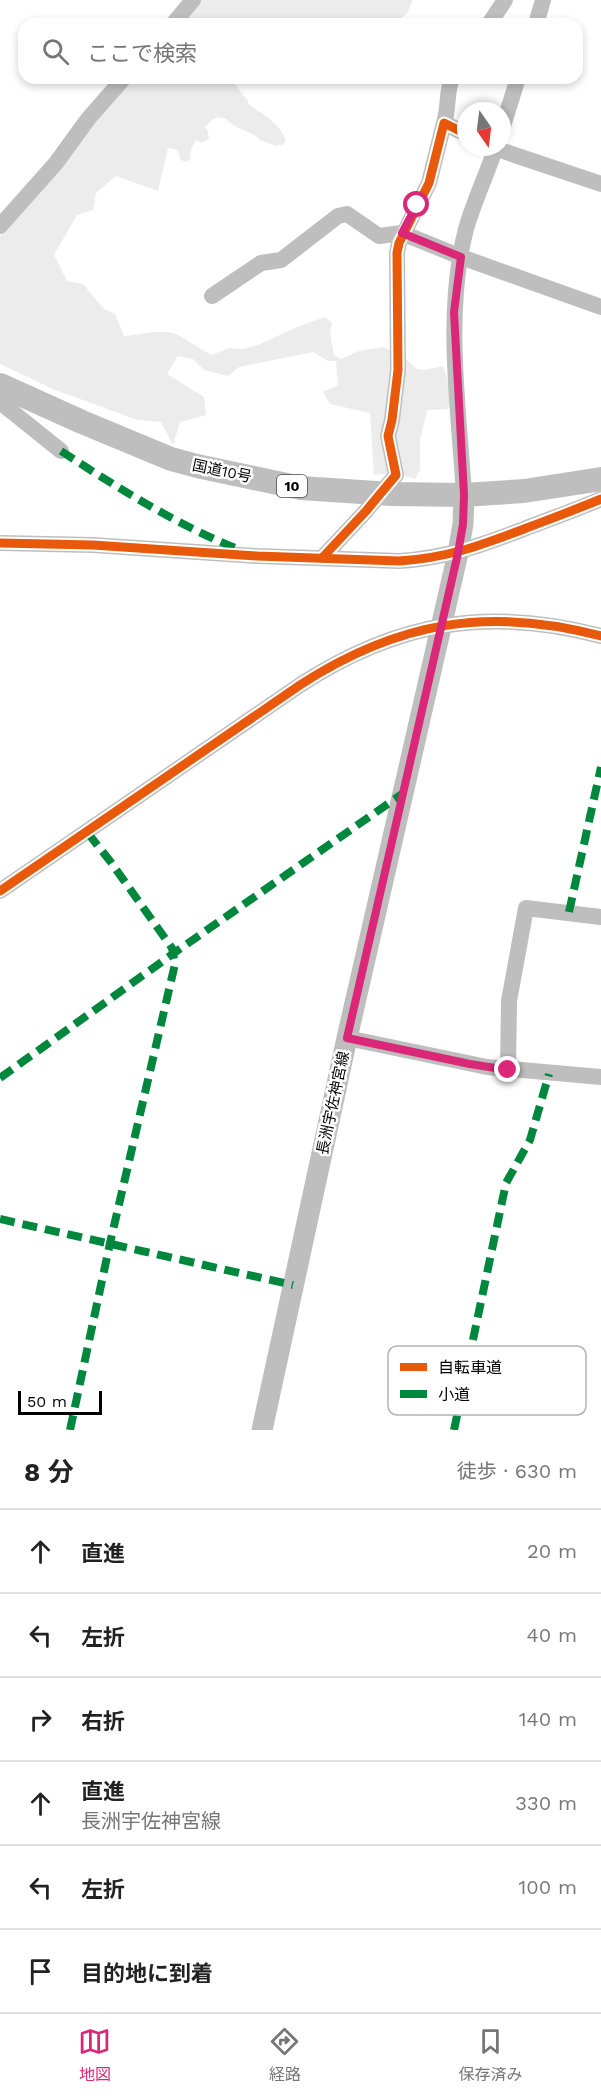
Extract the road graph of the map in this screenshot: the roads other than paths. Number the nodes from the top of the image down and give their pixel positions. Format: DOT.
graph roads {
  1 [pos="193,0"];
  2 [pos="505,0"];
  3 [pos="543,0"];
  4 [pos="178,18"];
  5 [pos="493,18"];
  6 [pos="538,18"];
  7 [pos="119,84"];
  8 [pos="450,84"];
  9 [pos="516,84"];
  10 [pos="510,102"];
  11 [pos="444,123"];
  12 [pos="457,130"];
  13 [pos="511,154"];
  14 [pos="491,156"];
  15 [pos="601,184"];
  16 [pos="0,226"];
  17 [pos="402,233"];
  18 [pos="461,257"];
  19 [pos="212,296"];
  20 [pos="601,307"];
  21 [pos="0,385"];
  22 [pos="0,402"];
  23 [pos="62,451"];
  24 [pos="601,479"];
  25 [pos="464,495"];
  26 [pos="601,499"];
  27 [pos="0,543"];
  28 [pos="328,552"];
  29 [pos="458,553"];
  30 [pos="441,626"];
  31 [pos="601,636"];
  32 [pos="2,885"];
  33 [pos="601,917"];
  34 [pos="347,1038"];
  35 [pos="508,1070"];
  36 [pos="601,1077"];
  37 [pos="262,1430"];
  1 -- 4 [label="street"];
  2 -- 5 [label="street"];
  3 -- 6 [label="street"];
  7 -- 16 [label="street"];
  8 -- 11 [label="street"];
  9 -- 10 [label="street"];
  11 -- 12 [label="street"];
  11 -- 17 [label="street"];
  13 -- 15 [label="street"];
  14 -- 18 [label="street"];
  17 -- 18 [label="street"];
  17 -- 19 [label="street"];
  17 -- 28 [label="street"];
  18 -- 20 [label="street"];
  18 -- 25 [label="street"];
  21 -- 25 [label="highway, 国道10号 / 10"];
  22 -- 23 [label="street"];
  24 -- 25 [label="highway, 国道10号 / 10"];
  25 -- 29 [label="main road, 長洲宇佐神宮線"];
  26 -- 29 [label="street"];
  27 -- 28 [label="street"];
  28 -- 29 [label="street"];
  29 -- 30 [label="main road, 長洲宇佐神宮線"];
  30 -- 31 [label="street"];
  30 -- 32 [label="street"];
  30 -- 34 [label="main road, 長洲宇佐神宮線"];
  33 -- 35 [label="street"];
  34 -- 35 [label="street"];
  34 -- 37 [label="main road, 長洲宇佐神宮線"];
  35 -- 36 [label="street"];
}
